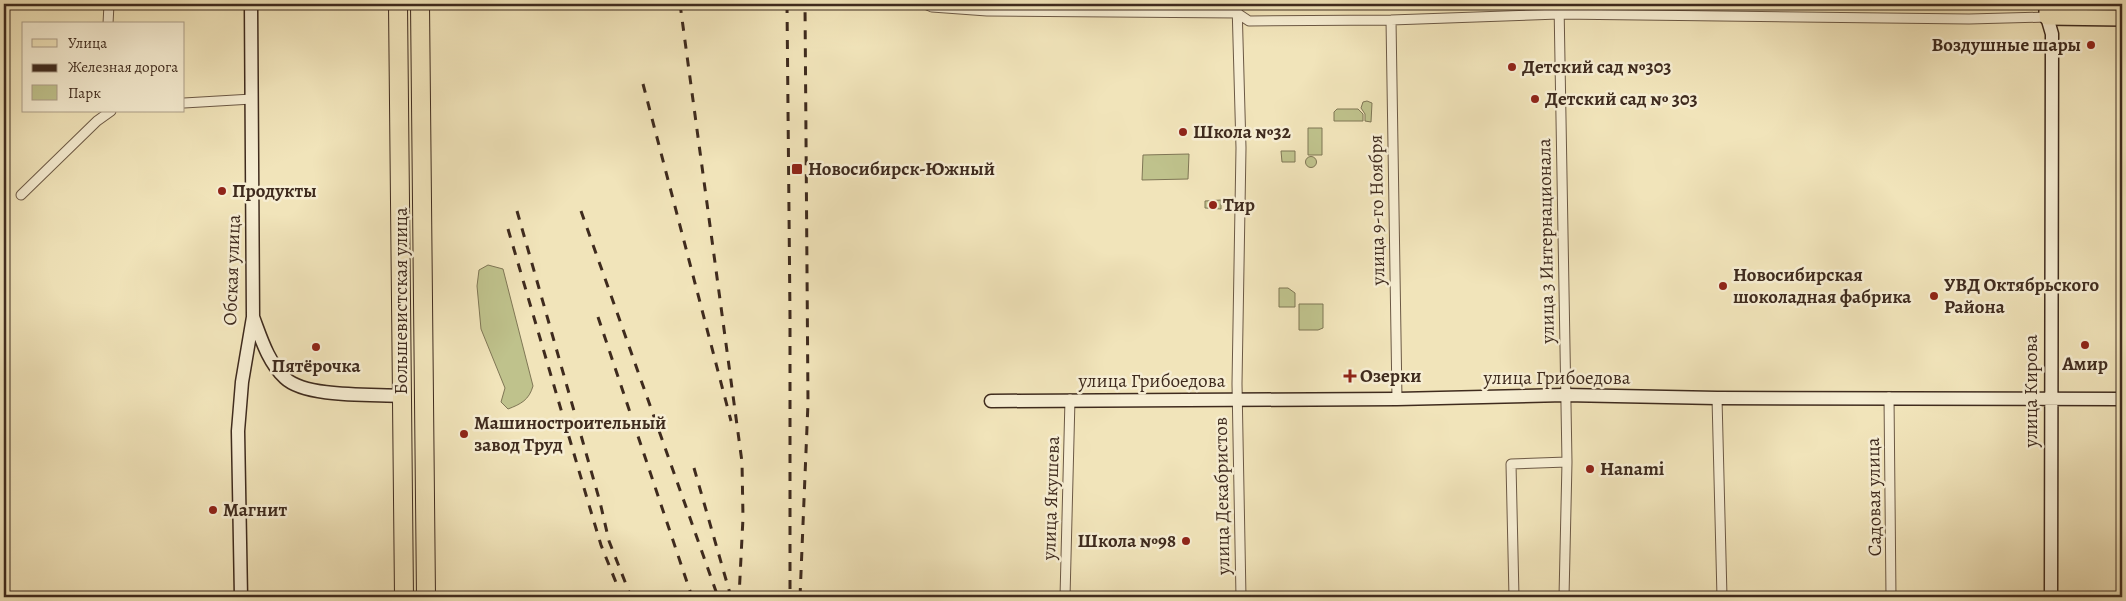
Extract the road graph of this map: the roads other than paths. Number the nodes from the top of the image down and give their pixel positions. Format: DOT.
graph roads {
  1 [pos="109,4"];
  2 [pos="251,4"];
  3 [pos="398,4"];
  4 [pos="420,4"];
  5 [pos="925,4"];
  6 [pos="1237,4"];
  7 [pos="1559,4"];
  8 [pos="2047,10"];
  9 [pos="2064,11"];
  10 [pos="1237,14"];
  11 [pos="1559,14"];
  12 [pos="2122,18"];
  13 [pos="1391,20"];
  14 [pos="108,22"];
  15 [pos="2052,34"];
  16 [pos="252,99"];
  17 [pos="185,103"];
  18 [pos="110,112"];
  19 [pos="21,195"];
  20 [pos="253,317"];
  21 [pos="1565,395"];
  22 [pos="402,396"];
  23 [pos="1889,397"];
  24 [pos="1717,398"];
  25 [pos="1070,399"];
  26 [pos="1397,399"];
  27 [pos="2122,399"];
  28 [pos="1237,400"];
  29 [pos="2051,400"];
  30 [pos="991,401"];
  31 [pos="1567,462"];
  32 [pos="241,597"];
  33 [pos="404,597"];
  34 [pos="426,597"];
  35 [pos="1065,597"];
  36 [pos="1240,597"];
  37 [pos="1514,597"];
  38 [pos="1564,597"];
  39 [pos="1722,597"];
  40 [pos="1891,597"];
  41 [pos="2051,597"];
  1 -- 14 [label="street"];
  2 -- 16 [label="street, Обская улица"];
  3 -- 22 [label="highway, Большевистская улица"];
  4 -- 34 [label="highway, Большевистская улица"];
  5 -- 10 [label="street"];
  6 -- 10 [label="street, улица Декабристов"];
  7 -- 11 [label="street, улица 3 Интернационала"];
  8 -- 9 [label="main road"];
  8 -- 11 [label="street"];
  8 -- 15 [label="street, улица Кирова"];
  9 -- 12 [label="main road"];
  9 -- 15 [label="street"];
  10 -- 13 [label="street"];
  10 -- 28 [label="street, улица Декабристов"];
  11 -- 13 [label="street"];
  11 -- 21 [label="street, улица 3 Интернационала"];
  13 -- 26 [label="street, улица 9-го Ноября"];
  15 -- 29 [label="street, улица Кирова"];
  16 -- 17 [label="street"];
  16 -- 20 [label="street, Обская улица"];
  18 -- 19 [label="street"];
  20 -- 22 [label="street"];
  20 -- 32 [label="street, Обская улица"];
  21 -- 24 [label="street, улица Грибоедова"];
  21 -- 26 [label="street, улица Грибоедова"];
  21 -- 31 [label="street, улица 3 Интернационала"];
  22 -- 33 [label="highway, Большевистская улица"];
  23 -- 24 [label="street, улица Грибоедова"];
  23 -- 29 [label="street, улица Грибоедова"];
  23 -- 40 [label="street, Садовая улица"];
  24 -- 39 [label="street"];
  25 -- 28 [label="street, улица Грибоедова"];
  25 -- 30 [label="street, улица Грибоедова"];
  25 -- 35 [label="street, улица Якушева"];
  26 -- 28 [label="street, улица Грибоедова"];
  27 -- 29 [label="street, улица Грибоедова"];
  28 -- 36 [label="street, улица Декабристов"];
  29 -- 41 [label="street, улица Кирова"];
  31 -- 37 [label="street"];
  31 -- 38 [label="street, улица 3 Интернационала"];
}
